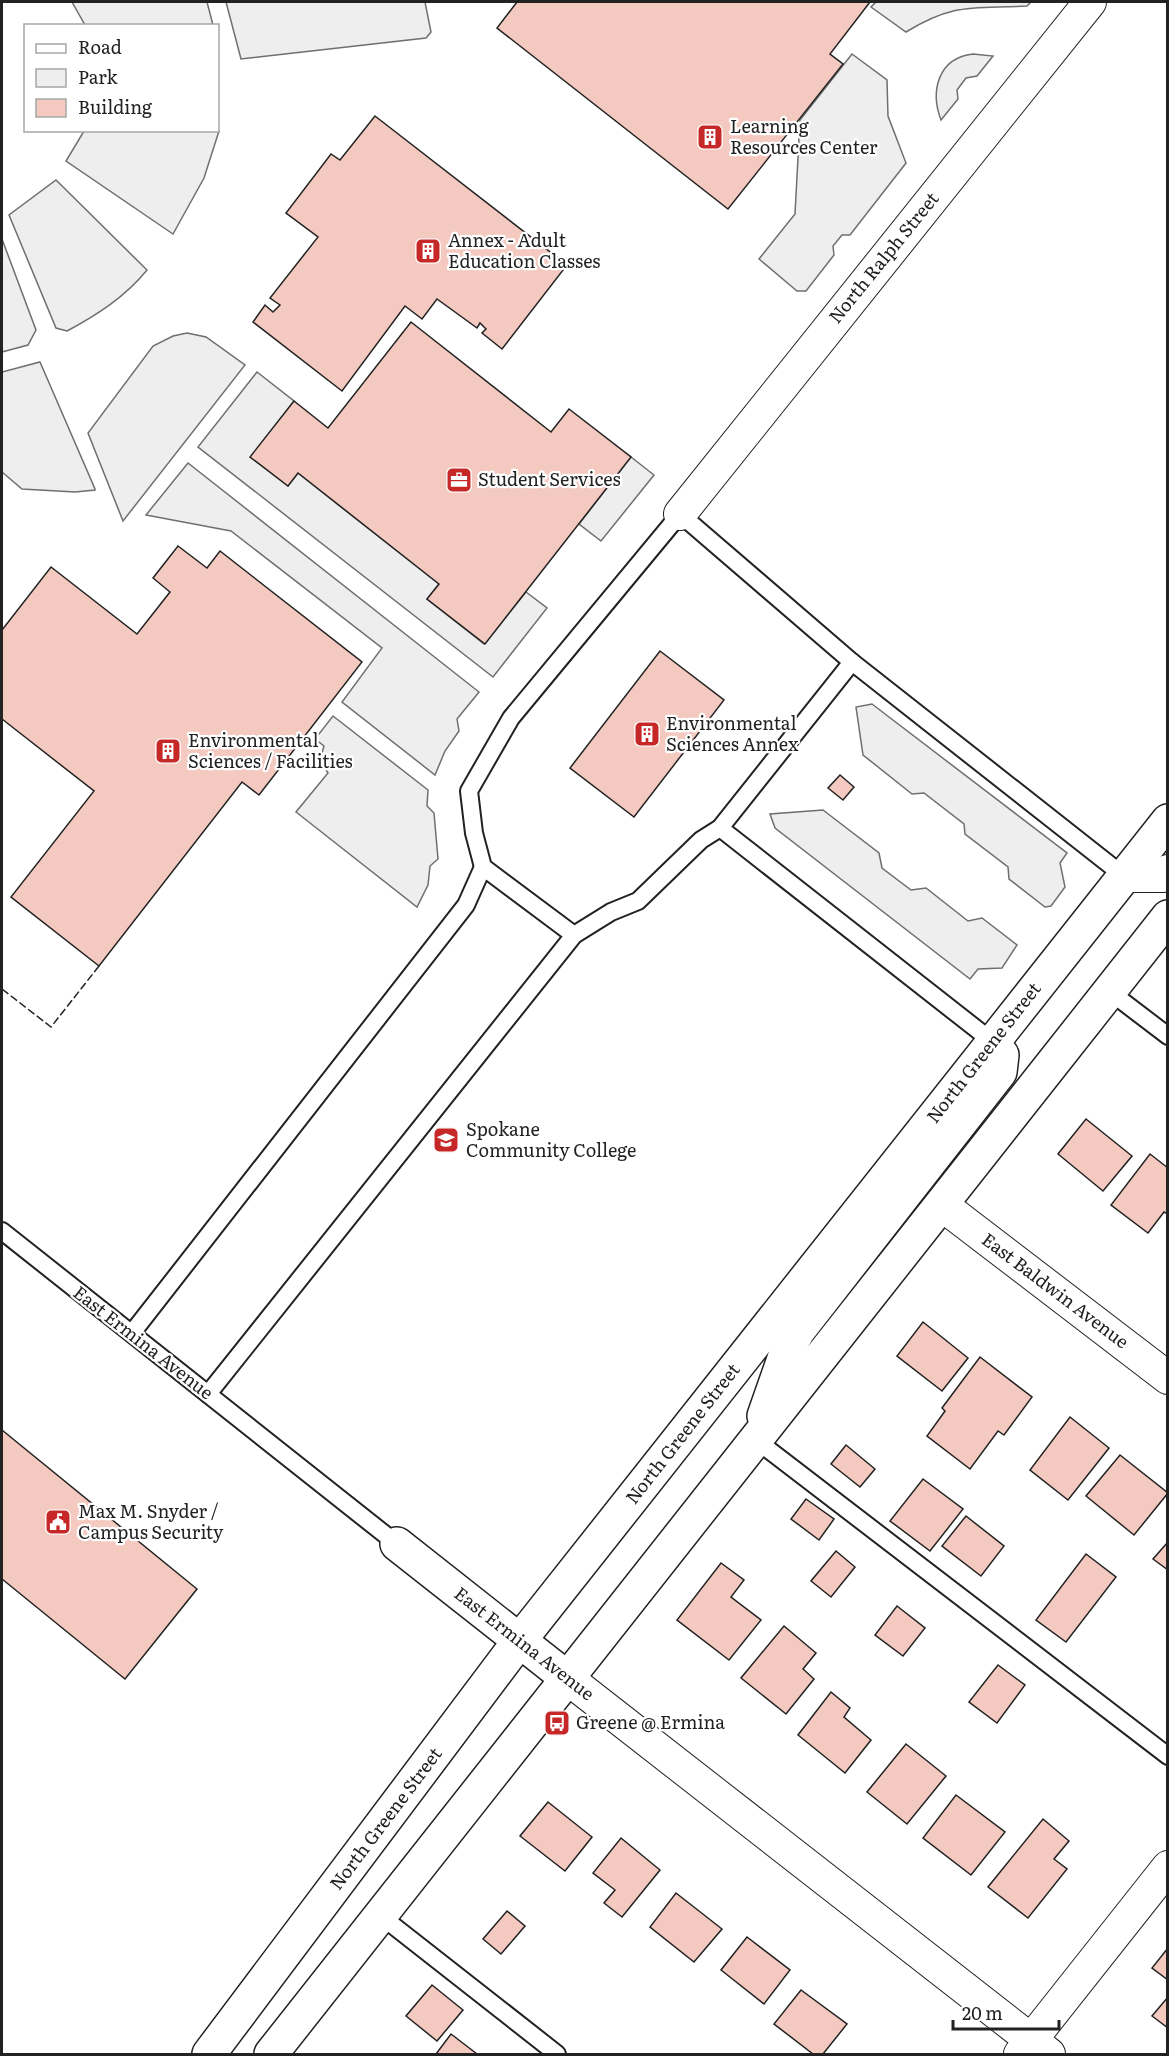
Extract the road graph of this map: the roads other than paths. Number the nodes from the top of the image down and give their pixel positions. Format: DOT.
graph roads {
  1 [pos="1090,2"];
  2 [pos="680,514"];
  3 [pos="852,662"];
  4 [pos="1167,821"];
  5 [pos="720,828"];
  6 [pos="483,867"];
  7 [pos="1167,871"];
  8 [pos="1124,876"];
  9 [pos="1167,917"];
  10 [pos="573,935"];
  11 [pos="1109,991"];
  12 [pos="1167,1036"];
  13 [pos="993,1042"];
  14 [pos="942,1205"];
  15 [pos="2,1231"];
  16 [pos="132,1333"];
  17 [pos="1167,1377"];
  18 [pos="208,1394"];
  19 [pos="756,1440"];
  20 [pos="397,1544"];
  21 [pos="520,1640"];
  22 [pos="567,1678"];
  23 [pos="1167,1756"];
  24 [pos="1167,1867"];
  25 [pos="381,1916"];
  26 [pos="1033,2050"];
  27 [pos="209,2055"];
  28 [pos="271,2055"];
  29 [pos="557,2055"];
  1 -- 2 [label="street, North Ralph Street"];
  2 -- 3 [label="lane"];
  2 -- 6 [label="lane"];
  3 -- 5 [label="lane"];
  3 -- 8 [label="lane"];
  4 -- 8 [label="main road, North Greene Street"];
  5 -- 10 [label="lane"];
  5 -- 13 [label="lane"];
  6 -- 10 [label="lane"];
  6 -- 16 [label="lane"];
  7 -- 8 [label="street"];
  8 -- 13 [label="main road, North Greene Street"];
  9 -- 11 [label="main road"];
  10 -- 18 [label="lane"];
  11 -- 12 [label="lane"];
  11 -- 14 [label="main road"];
  13 -- 19 [label="main road"];
  13 -- 21 [label="main road, North Greene Street"];
  14 -- 17 [label="street, East Baldwin Avenue"];
  14 -- 19 [label="main road"];
  15 -- 16 [label="lane, East Ermina Avenue"];
  16 -- 18 [label="lane, East Ermina Avenue"];
  18 -- 20 [label="lane, East Ermina Avenue"];
  19 -- 22 [label="main road"];
  19 -- 23 [label="lane"];
  20 -- 21 [label="main road, East Ermina Avenue"];
  21 -- 22 [label="main road, East Ermina Avenue"];
  21 -- 27 [label="main road, North Greene Street"];
  22 -- 25 [label="main road"];
  22 -- 26 [label="street, East Ermina Avenue"];
  24 -- 26 [label="street"];
  25 -- 28 [label="main road"];
  25 -- 29 [label="lane"];
}
